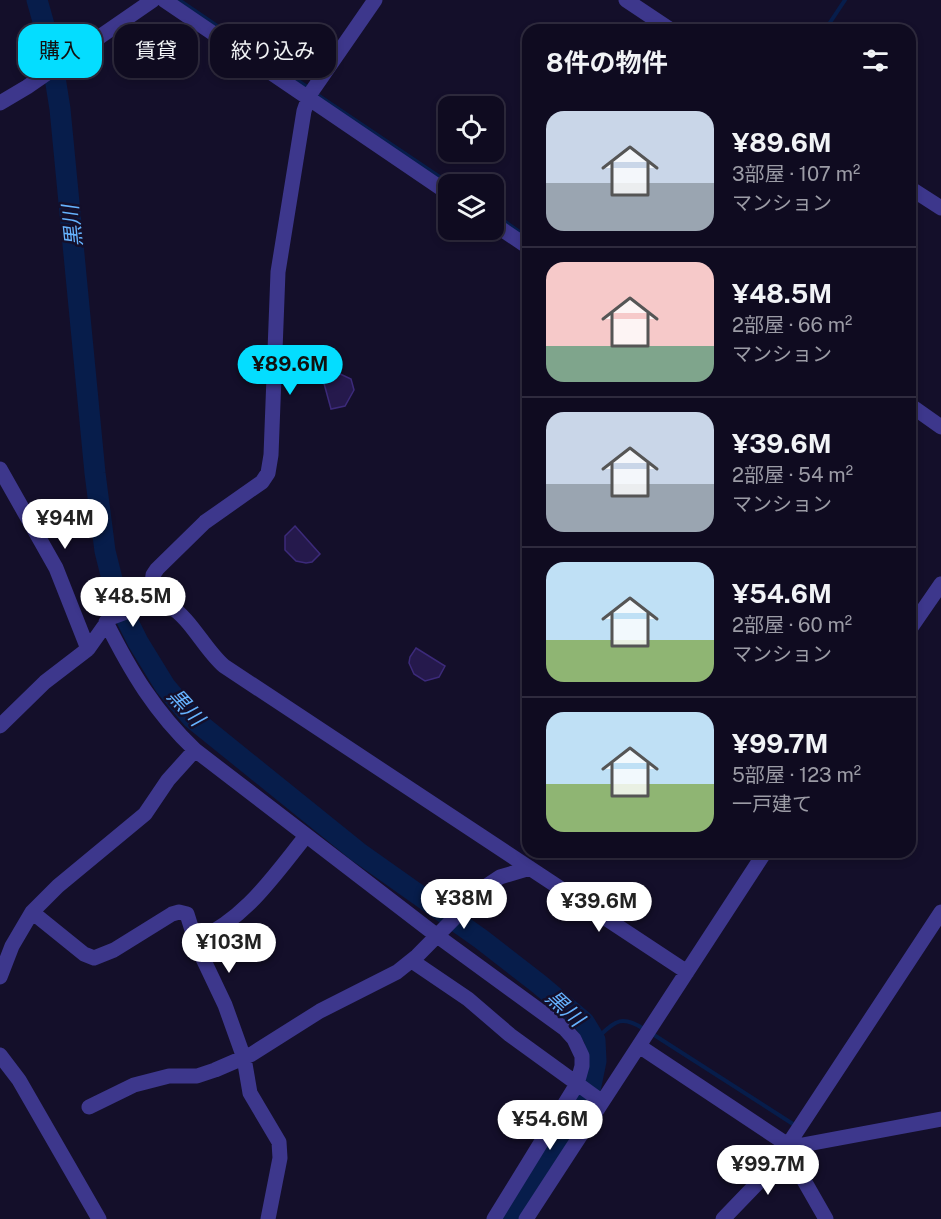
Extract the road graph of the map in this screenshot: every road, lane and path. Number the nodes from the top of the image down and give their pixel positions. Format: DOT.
graph roads {
  1 [pos="153,0"];
  2 [pos="164,0"];
  3 [pos="375,0"];
  4 [pos="626,0"];
  5 [pos="661,24"];
  6 [pos="309,98"];
  7 [pos="0,103"];
  8 [pos="438,186"];
  9 [pos="916,192"];
  10 [pos="941,208"];
  11 [pos="504,231"];
  12 [pos="522,243"];
  13 [pos="916,409"];
  14 [pos="941,427"];
  15 [pos="0,469"];
  16 [pos="941,584"];
  17 [pos="147,605"];
  18 [pos="108,620"];
  19 [pos="916,620"];
  20 [pos="88,649"];
  21 [pos="0,726"];
  22 [pos="195,750"];
  23 [pos="306,836"];
  24 [pos="761,858"];
  25 [pos="530,868"];
  26 [pos="32,912"];
  27 [pos="941,912"];
  28 [pos="437,934"];
  29 [pos="196,941"];
  30 [pos="412,961"];
  31 [pos="687,972"];
  32 [pos="0,977"];
  33 [pos="644,1038"];
  34 [pos="0,1056"];
  35 [pos="244,1058"];
  36 [pos="579,1085"];
  37 [pos="598,1099"];
  38 [pos="89,1107"];
  39 [pos="941,1119"];
  40 [pos="787,1147"];
  41 [pos="99,1219"];
  42 [pos="268,1219"];
  43 [pos="494,1219"];
  44 [pos="526,1219"];
  45 [pos="723,1219"];
  46 [pos="826,1219"];
  1 -- 7 [label="street"];
  2 -- 6 [label="street"];
  3 -- 6 [label="street"];
  4 -- 5 [label="street"];
  6 -- 8 [label="street"];
  6 -- 17 [label="street"];
  9 -- 10 [label="street"];
  11 -- 12 [label="street"];
  13 -- 14 [label="street"];
  15 -- 20 [label="street"];
  16 -- 19 [label="street"];
  17 -- 18 [label="street"];
  17 -- 25 [label="street"];
  18 -- 20 [label="street"];
  18 -- 22 [label="street"];
  20 -- 21 [label="street"];
  22 -- 23 [label="street"];
  22 -- 26 [label="street"];
  23 -- 28 [label="street"];
  23 -- 29 [label="street"];
  24 -- 31 [label="street"];
  25 -- 28 [label="street"];
  25 -- 31 [label="street"];
  26 -- 29 [label="street"];
  26 -- 32 [label="street"];
  27 -- 40 [label="street"];
  28 -- 30 [label="street"];
  28 -- 36 [label="street"];
  29 -- 35 [label="street"];
  30 -- 35 [label="street"];
  30 -- 36 [label="street"];
  31 -- 33 [label="street"];
  33 -- 37 [label="street"];
  33 -- 40 [label="street"];
  34 -- 41 [label="street"];
  35 -- 38 [label="street"];
  35 -- 42 [label="street"];
  36 -- 37 [label="street"];
  36 -- 43 [label="street"];
  37 -- 44 [label="street"];
  39 -- 40 [label="street"];
  40 -- 45 [label="street"];
  40 -- 46 [label="street"];
}
